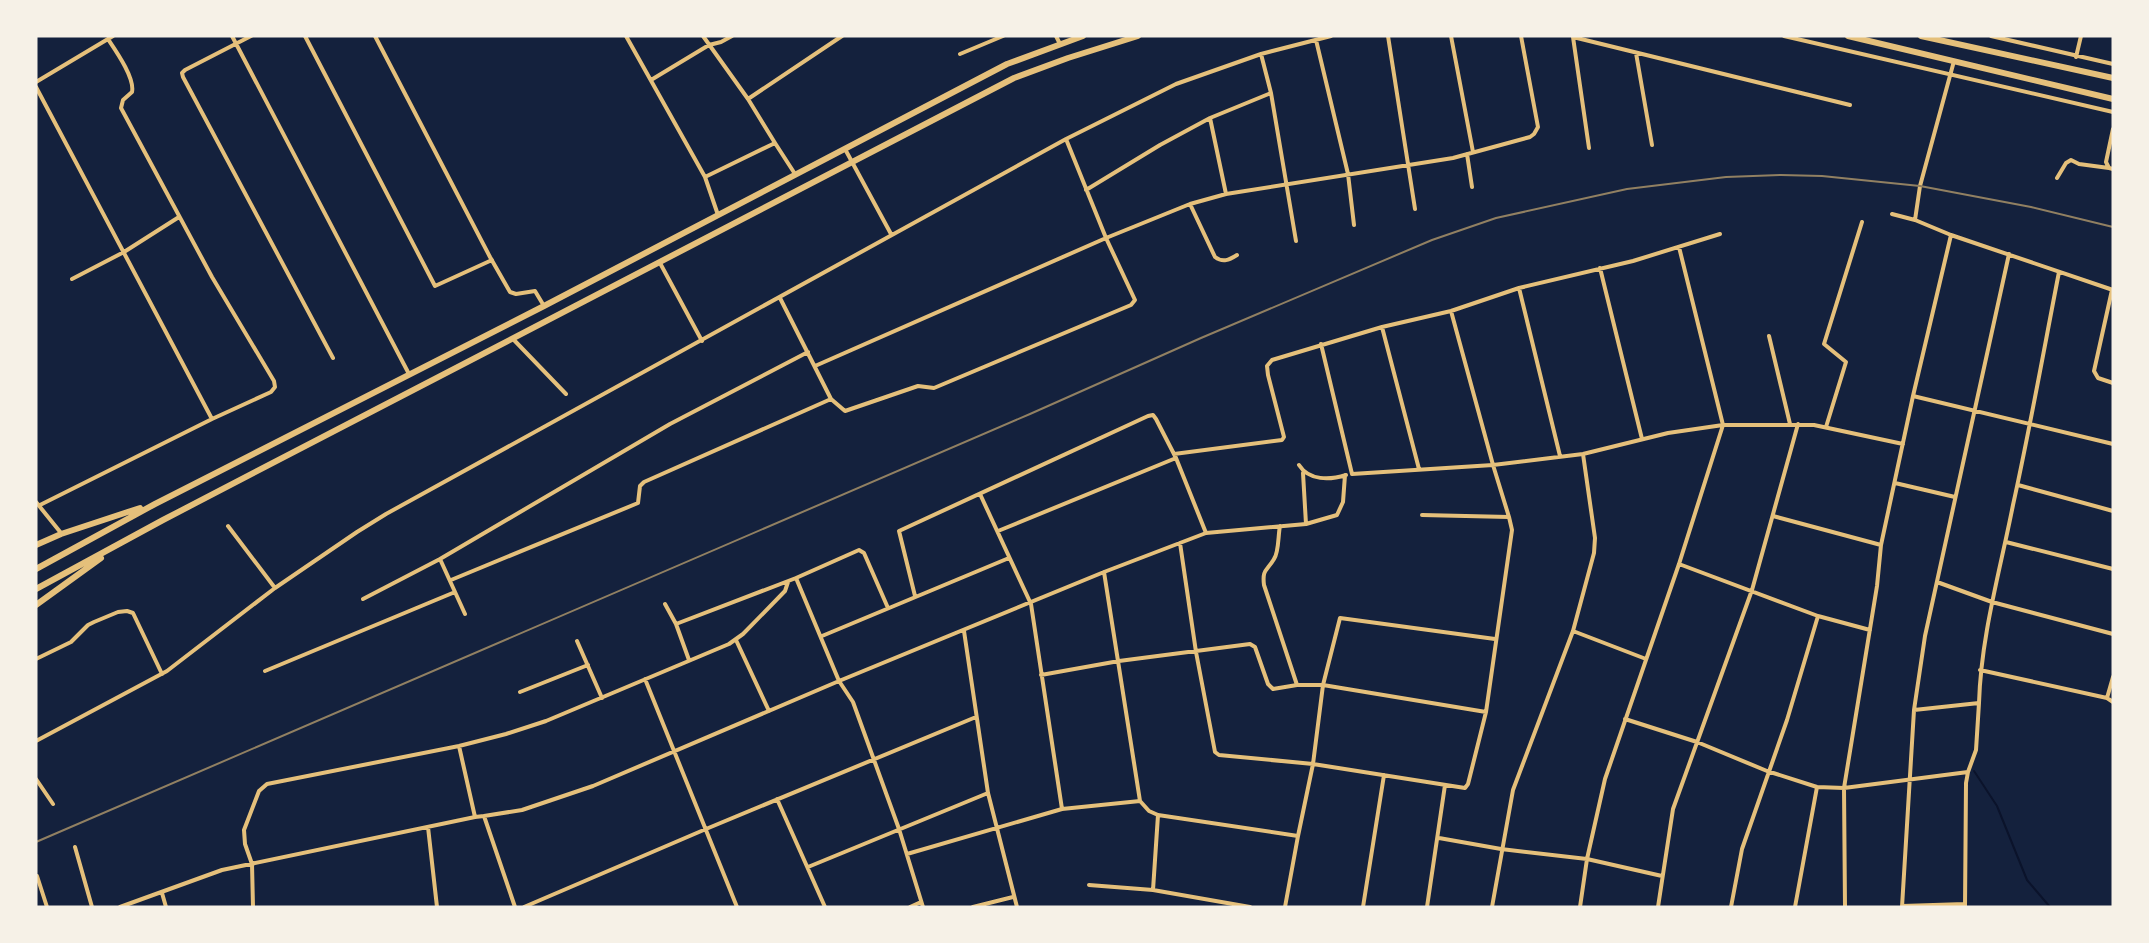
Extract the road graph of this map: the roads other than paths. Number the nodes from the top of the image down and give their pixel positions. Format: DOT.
graph roads {
  1 [pos="113,36"];
  2 [pos="232,36"];
  3 [pos="250,36"];
  4 [pos="305,36"];
  5 [pos="375,36"];
  6 [pos="626,36"];
  7 [pos="703,36"];
  8 [pos="732,36"];
  9 [pos="842,36"];
  10 [pos="1003,36"];
  11 [pos="1056,36"];
  12 [pos="1083,36"];
  13 [pos="1138,36"];
  14 [pos="1331,36"];
  15 [pos="1388,36"];
  16 [pos="1451,36"];
  17 [pos="1521,36"];
  18 [pos="1784,36"];
  19 [pos="1848,36"];
  20 [pos="1921,36"];
  21 [pos="1991,36"];
  22 [pos="2081,36"];
  23 [pos="1573,37"];
  24 [pos="108,39"];
  25 [pos="2015,39"];
  26 [pos="1316,40"];
  27 [pos="236,44"];
  28 [pos="1060,44"];
  29 [pos="709,45"];
  30 [pos="1636,53"];
  31 [pos="960,54"];
  32 [pos="1261,54"];
  33 [pos="2076,57"];
  34 [pos="1955,61"];
  35 [pos="2113,64"];
  36 [pos="1952,75"];
  37 [pos="2113,78"];
  38 [pos="651,80"];
  39 [pos="36,82"];
  40 [pos="36,87"];
  41 [pos="1271,93"];
  42 [pos="748,99"];
  43 [pos="2113,99"];
  44 [pos="1850,105"];
  45 [pos="2113,112"];
  46 [pos="1209,118"];
  47 [pos="2113,129"];
  48 [pos="1066,139"];
  49 [pos="775,143"];
  50 [pos="1652,145"];
  51 [pos="845,148"];
  52 [pos="1589,148"];
  53 [pos="1473,152"];
  54 [pos="1467,154"];
  55 [pos="852,161"];
  56 [pos="1408,164"];
  57 [pos="2111,169"];
  58 [pos="795,174"];
  59 [pos="1348,174"];
  60 [pos="705,177"];
  61 [pos="2057,178"];
  62 [pos="1288,185"];
  63 [pos="1472,187"];
  64 [pos="1086,190"];
  65 [pos="1226,194"];
  66 [pos="1190,204"];
  67 [pos="1415,209"];
  68 [pos="1892,214"];
  69 [pos="718,215"];
  70 [pos="179,217"];
  71 [pos="1915,220"];
  72 [pos="1862,222"];
  73 [pos="1354,225"];
  74 [pos="891,234"];
  75 [pos="1720,234"];
  76 [pos="1951,235"];
  77 [pos="1106,238"];
  78 [pos="1296,241"];
  79 [pos="1679,247"];
  80 [pos="124,252"];
  81 [pos="2009,254"];
  82 [pos="1237,255"];
  83 [pos="492,260"];
  84 [pos="660,262"];
  85 [pos="1600,268"];
  86 [pos="2059,272"];
  87 [pos="72,279"];
  88 [pos="1519,288"];
  89 [pos="2113,290"];
  90 [pos="780,298"];
  91 [pos="544,306"];
  92 [pos="1451,311"];
  93 [pos="1382,327"];
  94 [pos="1769,336"];
  95 [pos="513,339"];
  96 [pos="702,341"];
  97 [pos="1321,344"];
  98 [pos="808,352"];
  99 [pos="333,358"];
  100 [pos="815,366"];
  101 [pos="409,374"];
  102 [pos="2113,383"];
  103 [pos="566,394"];
  104 [pos="1913,396"];
  105 [pos="831,399"];
  106 [pos="1974,409"];
  107 [pos="212,419"];
  108 [pos="2029,423"];
  109 [pos="1790,424"];
  110 [pos="1798,424"];
  111 [pos="1723,425"];
  112 [pos="1826,427"];
  113 [pos="1642,439"];
  114 [pos="1903,444"];
  115 [pos="2113,444"];
  116 [pos="1583,454"];
  117 [pos="1175,456"];
  118 [pos="1560,456"];
  119 [pos="1299,465"];
  120 [pos="1493,465"];
  121 [pos="1419,470"];
  122 [pos="1303,472"];
  123 [pos="1352,474"];
  124 [pos="1345,475"];
  125 [pos="1895,483"];
  126 [pos="2018,485"];
  127 [pos="980,494"];
  128 [pos="1955,496"];
  129 [pos="38,503"];
  130 [pos="155,504"];
  131 [pos="2113,510"];
  132 [pos="1422,515"];
  133 [pos="1773,516"];
  134 [pos="1509,517"];
  135 [pos="1306,524"];
  136 [pos="228,526"];
  137 [pos="1280,526"];
  138 [pos="998,531"];
  139 [pos="1206,533"];
  140 [pos="61,534"];
  141 [pos="2006,542"];
  142 [pos="121,543"];
  143 [pos="1179,543"];
  144 [pos="36,545"];
  145 [pos="1881,545"];
  146 [pos="1009,558"];
  147 [pos="440,559"];
  148 [pos="1679,564"];
  149 [pos="36,569"];
  150 [pos="2113,569"];
  151 [pos="1104,572"];
  152 [pos="796,578"];
  153 [pos="451,580"];
  154 [pos="788,582"];
  155 [pos="1937,582"];
  156 [pos="275,588"];
  157 [pos="36,589"];
  158 [pos="1752,591"];
  159 [pos="455,592"];
  160 [pos="915,596"];
  161 [pos="363,600"];
  162 [pos="1992,602"];
  163 [pos="665,604"];
  164 [pos="1030,604"];
  165 [pos="36,605"];
  166 [pos="888,608"];
  167 [pos="465,614"];
  168 [pos="1818,615"];
  169 [pos="676,624"];
  170 [pos="1870,630"];
  171 [pos="964,631"];
  172 [pos="1573,631"];
  173 [pos="2113,634"];
  174 [pos="822,636"];
  175 [pos="1495,639"];
  176 [pos="736,640"];
  177 [pos="577,641"];
  178 [pos="1196,652"];
  179 [pos="36,659"];
  180 [pos="1646,659"];
  181 [pos="689,660"];
  182 [pos="1119,661"];
  183 [pos="588,666"];
  184 [pos="1980,670"];
  185 [pos="266,671"];
  186 [pos="162,674"];
  187 [pos="1041,675"];
  188 [pos="2113,677"];
  189 [pos="645,679"];
  190 [pos="839,681"];
  191 [pos="1323,685"];
  192 [pos="1297,686"];
  193 [pos="520,692"];
  194 [pos="602,698"];
  195 [pos="2107,698"];
  196 [pos="2113,702"];
  197 [pos="1979,703"];
  198 [pos="1914,710"];
  199 [pos="769,711"];
  200 [pos="1486,712"];
  201 [pos="976,717"];
  202 [pos="1625,719"];
  203 [pos="36,741"];
  204 [pos="1697,742"];
  205 [pos="459,746"];
  206 [pos="675,753"];
  207 [pos="873,760"];
  208 [pos="1313,764"];
  209 [pos="1767,771"];
  210 [pos="1968,772"];
  211 [pos="1384,776"];
  212 [pos="36,778"];
  213 [pos="1909,780"];
  214 [pos="1445,785"];
  215 [pos="1817,787"];
  216 [pos="1844,788"];
  217 [pos="988,793"];
  218 [pos="777,799"];
  219 [pos="1140,801"];
  220 [pos="53,804"];
  221 [pos="1062,809"];
  222 [pos="1158,815"];
  223 [pos="484,816"];
  224 [pos="475,817"];
  225 [pos="428,827"];
  226 [pos="995,827"];
  227 [pos="706,829"];
  228 [pos="898,829"];
  229 [pos="1298,836"];
  230 [pos="1439,837"];
  231 [pos="75,847"];
  232 [pos="1501,849"];
  233 [pos="907,854"];
  234 [pos="1587,860"];
  235 [pos="252,864"];
  236 [pos="808,867"];
  237 [pos="37,876"];
  238 [pos="1662,876"];
  239 [pos="1089,885"];
  240 [pos="1153,890"];
  241 [pos="162,893"];
  242 [pos="1013,897"];
  243 [pos="922,904"];
  244 [pos="1965,906"];
  245 [pos="47,907"];
  246 [pos="92,907"];
  247 [pos="120,907"];
  248 [pos="166,907"];
  249 [pos="253,907"];
  250 [pos="437,907"];
  251 [pos="515,907"];
  252 [pos="524,907"];
  253 [pos="737,907"];
  254 [pos="825,907"];
  255 [pos="910,907"];
  256 [pos="973,907"];
  257 [pos="1017,907"];
  258 [pos="1250,907"];
  259 [pos="1285,907"];
  260 [pos="1362,907"];
  261 [pos="1427,907"];
  262 [pos="1492,907"];
  263 [pos="1580,907"];
  264 [pos="1658,907"];
  265 [pos="1731,907"];
  266 [pos="1795,907"];
  267 [pos="1845,907"];
  268 [pos="1902,907"];
  1 -- 24 [label="street"];
  2 -- 27 [label="street"];
  3 -- 27 [label="street"];
  4 -- 83 [label="street"];
  5 -- 83 [label="street"];
  6 -- 38 [label="street"];
  7 -- 29 [label="street"];
  8 -- 29 [label="street"];
  9 -- 42 [label="street"];
  10 -- 31 [label="street"];
  11 -- 28 [label="street"];
  12 -- 28 [label="main road"];
  13 -- 55 [label="main road"];
  14 -- 26 [label="street"];
  15 -- 56 [label="street"];
  16 -- 53 [label="street"];
  17 -- 53 [label="street"];
  18 -- 36 [label="street"];
  19 -- 34 [label="main road"];
  20 -- 37 [label="main road"];
  21 -- 25 [label="street"];
  22 -- 33 [label="street"];
  23 -- 30 [label="street"];
  23 -- 52 [label="street"];
  24 -- 39 [label="street"];
  24 -- 70 [label="street"];
  25 -- 33 [label="street"];
  26 -- 32 [label="street"];
  26 -- 59 [label="street"];
  27 -- 99 [label="street"];
  27 -- 101 [label="street"];
  28 -- 51 [label="main road"];
  29 -- 38 [label="street"];
  29 -- 42 [label="street"];
  30 -- 44 [label="street"];
  30 -- 50 [label="street"];
  32 -- 41 [label="street"];
  32 -- 48 [label="street"];
  33 -- 35 [label="street"];
  34 -- 36 [label="street"];
  34 -- 43 [label="main road"];
  36 -- 45 [label="street"];
  36 -- 71 [label="street"];
  38 -- 60 [label="street"];
  40 -- 80 [label="street"];
  41 -- 46 [label="street"];
  41 -- 62 [label="street"];
  42 -- 49 [label="street"];
  46 -- 64 [label="street"];
  46 -- 65 [label="street"];
  47 -- 57 [label="street"];
  48 -- 64 [label="street"];
  48 -- 74 [label="street"];
  49 -- 58 [label="street"];
  49 -- 60 [label="street"];
  51 -- 55 [label="street"];
  51 -- 58 [label="main road"];
  53 -- 54 [label="street"];
  54 -- 56 [label="street"];
  54 -- 63 [label="street"];
  55 -- 74 [label="street"];
  55 -- 84 [label="main road"];
  56 -- 59 [label="street"];
  56 -- 67 [label="street"];
  57 -- 61 [label="street"];
  58 -- 69 [label="main road"];
  59 -- 62 [label="street"];
  59 -- 73 [label="street"];
  60 -- 69 [label="street"];
  62 -- 65 [label="street"];
  62 -- 78 [label="street"];
  64 -- 77 [label="street"];
  65 -- 66 [label="street"];
  66 -- 77 [label="street"];
  66 -- 82 [label="street"];
  68 -- 71 [label="street"];
  69 -- 91 [label="main road"];
  70 -- 80 [label="street"];
  70 -- 107 [label="street"];
  71 -- 76 [label="street"];
  72 -- 112 [label="street"];
  74 -- 90 [label="street"];
  75 -- 79 [label="street"];
  76 -- 81 [label="street"];
  76 -- 104 [label="street"];
  77 -- 100 [label="street"];
  77 -- 105 [label="street"];
  79 -- 85 [label="street"];
  79 -- 111 [label="street"];
  80 -- 87 [label="street"];
  80 -- 107 [label="street"];
  81 -- 86 [label="street"];
  81 -- 106 [label="street"];
  83 -- 91 [label="street"];
  84 -- 95 [label="main road"];
  84 -- 96 [label="street"];
  85 -- 88 [label="street"];
  85 -- 113 [label="street"];
  86 -- 89 [label="street"];
  86 -- 108 [label="street"];
  88 -- 92 [label="street"];
  88 -- 118 [label="street"];
  89 -- 102 [label="street"];
  90 -- 96 [label="street"];
  90 -- 98 [label="street"];
  91 -- 101 [label="main road"];
  92 -- 93 [label="street"];
  92 -- 120 [label="street"];
  93 -- 97 [label="street"];
  93 -- 121 [label="street"];
  94 -- 109 [label="street"];
  95 -- 103 [label="street"];
  95 -- 142 [label="main road"];
  96 -- 156 [label="street"];
  97 -- 117 [label="street"];
  97 -- 123 [label="street"];
  98 -- 100 [label="street"];
  98 -- 147 [label="street"];
  100 -- 105 [label="street"];
  101 -- 130 [label="main road"];
  104 -- 106 [label="street"];
  104 -- 114 [label="street"];
  105 -- 153 [label="street"];
  106 -- 108 [label="street"];
  106 -- 128 [label="street"];
  107 -- 129 [label="street"];
  108 -- 115 [label="street"];
  108 -- 126 [label="street"];
  109 -- 110 [label="street"];
  109 -- 111 [label="street"];
  110 -- 112 [label="street"];
  110 -- 133 [label="street"];
  111 -- 113 [label="street"];
  111 -- 148 [label="street"];
  112 -- 114 [label="street"];
  113 -- 116 [label="street"];
  114 -- 125 [label="street"];
  116 -- 118 [label="street"];
  116 -- 172 [label="street"];
  117 -- 127 [label="street"];
  117 -- 138 [label="street"];
  117 -- 139 [label="street"];
  118 -- 120 [label="street"];
  119 -- 122 [label="street"];
  120 -- 121 [label="street"];
  120 -- 134 [label="street"];
  121 -- 123 [label="street"];
  122 -- 124 [label="street"];
  122 -- 135 [label="street"];
  123 -- 124 [label="street"];
  124 -- 135 [label="street"];
  125 -- 128 [label="street"];
  125 -- 145 [label="street"];
  126 -- 131 [label="street"];
  126 -- 141 [label="street"];
  127 -- 138 [label="street"];
  127 -- 160 [label="street"];
  128 -- 155 [label="street"];
  129 -- 140 [label="street"];
  130 -- 140 [label="main road"];
  130 -- 149 [label="main road"];
  132 -- 134 [label="street"];
  133 -- 145 [label="street"];
  133 -- 158 [label="street"];
  134 -- 175 [label="street"];
  135 -- 137 [label="street"];
  136 -- 156 [label="street"];
  137 -- 139 [label="street"];
  137 -- 192 [label="street"];
  138 -- 146 [label="street"];
  139 -- 143 [label="street"];
  140 -- 144 [label="main road"];
  141 -- 150 [label="street"];
  141 -- 162 [label="street"];
  142 -- 157 [label="main road"];
  142 -- 165 [label="main road"];
  143 -- 151 [label="street"];
  143 -- 178 [label="street"];
  145 -- 170 [label="street"];
  146 -- 160 [label="street"];
  146 -- 164 [label="street"];
  147 -- 153 [label="street"];
  147 -- 161 [label="street"];
  148 -- 158 [label="street"];
  148 -- 180 [label="street"];
  151 -- 164 [label="street"];
  151 -- 182 [label="street"];
  152 -- 154 [label="street"];
  152 -- 166 [label="street"];
  152 -- 174 [label="street"];
  153 -- 159 [label="street"];
  154 -- 169 [label="street"];
  154 -- 176 [label="street"];
  155 -- 162 [label="street"];
  155 -- 198 [label="street"];
  156 -- 186 [label="street"];
  158 -- 168 [label="street"];
  158 -- 204 [label="street"];
  159 -- 167 [label="street"];
  159 -- 185 [label="street"];
  160 -- 166 [label="street"];
  162 -- 173 [label="street"];
  162 -- 184 [label="street"];
  163 -- 169 [label="street"];
  164 -- 171 [label="street"];
  164 -- 187 [label="street"];
  166 -- 174 [label="street"];
  168 -- 170 [label="street"];
  168 -- 209 [label="street"];
  169 -- 181 [label="street"];
  170 -- 216 [label="street"];
  171 -- 190 [label="street"];
  171 -- 201 [label="street"];
  172 -- 180 [label="street"];
  172 -- 232 [label="street"];
  174 -- 190 [label="street"];
  175 -- 191 [label="street"];
  175 -- 200 [label="street"];
  176 -- 181 [label="street"];
  176 -- 199 [label="street"];
  177 -- 183 [label="street"];
  178 -- 182 [label="street"];
  178 -- 192 [label="street"];
  178 -- 208 [label="street"];
  179 -- 186 [label="street"];
  180 -- 202 [label="street"];
  181 -- 189 [label="street"];
  182 -- 187 [label="street"];
  182 -- 219 [label="street"];
  183 -- 193 [label="street"];
  183 -- 194 [label="street"];
  184 -- 195 [label="street"];
  184 -- 197 [label="street"];
  186 -- 203 [label="street"];
  187 -- 221 [label="street"];
  188 -- 195 [label="street"];
  189 -- 194 [label="street"];
  189 -- 206 [label="street"];
  190 -- 199 [label="street"];
  190 -- 207 [label="street"];
  191 -- 192 [label="street"];
  191 -- 200 [label="street"];
  191 -- 208 [label="street"];
  194 -- 205 [label="street"];
  195 -- 196 [label="street"];
  197 -- 198 [label="street"];
  197 -- 210 [label="street"];
  198 -- 213 [label="street"];
  199 -- 206 [label="street"];
  200 -- 214 [label="street"];
  201 -- 207 [label="street"];
  201 -- 217 [label="street"];
  202 -- 204 [label="street"];
  202 -- 234 [label="street"];
  204 -- 209 [label="street"];
  204 -- 238 [label="street"];
  205 -- 224 [label="street"];
  205 -- 235 [label="street"];
  206 -- 223 [label="street"];
  206 -- 227 [label="street"];
  207 -- 218 [label="street"];
  207 -- 228 [label="street"];
  208 -- 211 [label="street"];
  208 -- 229 [label="street"];
  209 -- 215 [label="street"];
  209 -- 265 [label="street"];
  210 -- 213 [label="street"];
  210 -- 244 [label="street"];
  211 -- 214 [label="street"];
  211 -- 260 [label="street"];
  212 -- 220 [label="street"];
  213 -- 216 [label="street"];
  213 -- 268 [label="street"];
  214 -- 230 [label="street"];
  215 -- 216 [label="street"];
  215 -- 266 [label="street"];
  216 -- 267 [label="street"];
  217 -- 226 [label="street"];
  217 -- 228 [label="street"];
  218 -- 227 [label="street"];
  218 -- 236 [label="street"];
  219 -- 221 [label="street"];
  219 -- 222 [label="street"];
  221 -- 226 [label="street"];
  222 -- 229 [label="street"];
  222 -- 240 [label="street"];
  223 -- 224 [label="street"];
  223 -- 251 [label="street"];
  224 -- 225 [label="street"];
  225 -- 235 [label="street"];
  225 -- 250 [label="street"];
  226 -- 233 [label="street"];
  226 -- 242 [label="street"];
  227 -- 252 [label="street"];
  227 -- 253 [label="street"];
  228 -- 233 [label="street"];
  228 -- 236 [label="street"];
  229 -- 259 [label="street"];
  230 -- 232 [label="street"];
  230 -- 261 [label="street"];
  231 -- 246 [label="street"];
  232 -- 234 [label="street"];
  232 -- 262 [label="street"];
  233 -- 243 [label="street"];
  234 -- 238 [label="street"];
  234 -- 263 [label="street"];
  235 -- 241 [label="street"];
  235 -- 249 [label="street"];
  236 -- 254 [label="street"];
  237 -- 245 [label="street"];
  238 -- 264 [label="street"];
  239 -- 240 [label="street"];
  240 -- 258 [label="street"];
  241 -- 247 [label="street"];
  241 -- 248 [label="street"];
  242 -- 256 [label="street"];
  242 -- 257 [label="street"];
  243 -- 255 [label="street"];
  244 -- 268 [label="street"];
}
